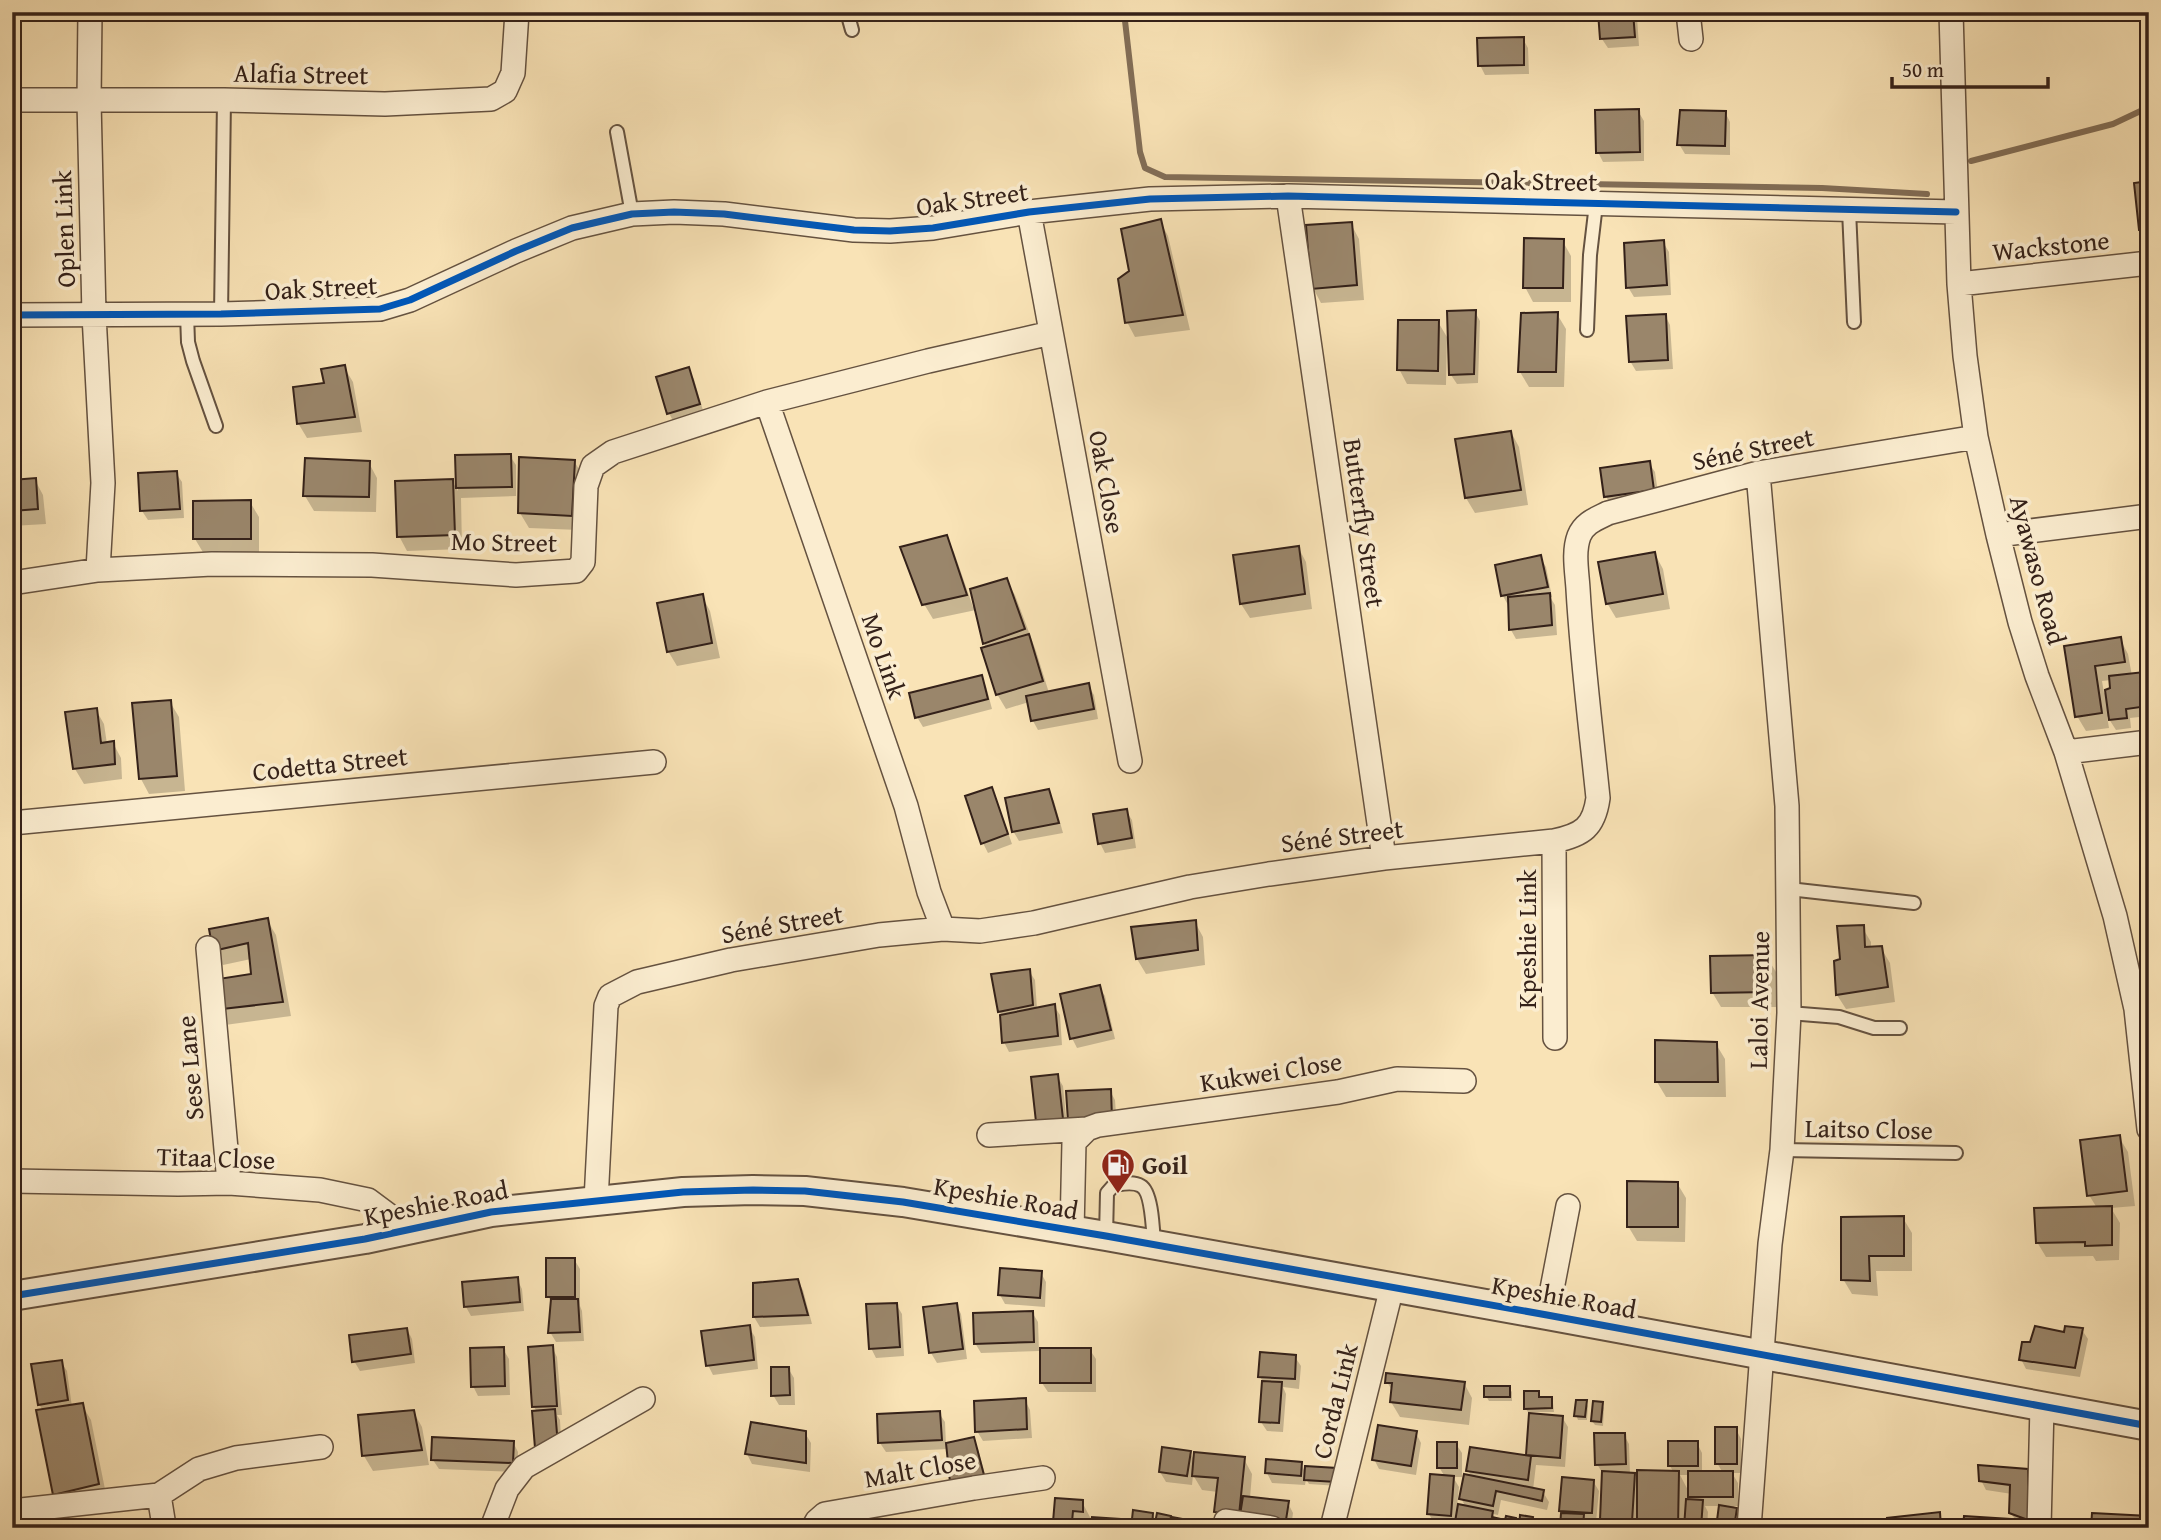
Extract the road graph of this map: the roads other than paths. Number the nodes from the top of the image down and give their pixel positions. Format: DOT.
graph roads {
  1 [pos="90,12"];
  2 [pos="517,12"];
  3 [pos="847,12"];
  4 [pos="1688,12"];
  5 [pos="1951,12"];
  6 [pos="852,30"];
  7 [pos="1691,38"];
  8 [pos="12,100"];
  9 [pos="224,100"];
  10 [pos="89,101"];
  11 [pos="617,132"];
  12 [pos="1288,197"];
  13 [pos="1597,204"];
  14 [pos="1849,210"];
  15 [pos="1028,212"];
  16 [pos="1956,212"];
  17 [pos="632,214"];
  18 [pos="2149,264"];
  19 [pos="1959,284"];
  20 [pos="187,314"];
  21 [pos="221,314"];
  22 [pos="12,315"];
  23 [pos="94,315"];
  24 [pos="1854,321"];
  25 [pos="1587,330"];
  26 [pos="1051,332"];
  27 [pos="766,402"];
  28 [pos="216,426"];
  29 [pos="1976,437"];
  30 [pos="1758,473"];
  31 [pos="2149,516"];
  32 [pos="1998,535"];
  33 [pos="98,570"];
  34 [pos="12,583"];
  35 [pos="2149,742"];
  36 [pos="2066,752"];
  37 [pos="1130,761"];
  38 [pos="654,762"];
  39 [pos="12,823"];
  40 [pos="1554,841"];
  41 [pos="1384,858"];
  42 [pos="1789,889"];
  43 [pos="1914,903"];
  44 [pos="943,929"];
  45 [pos="208,948"];
  46 [pos="1789,1013"];
  47 [pos="1900,1028"];
  48 [pos="1555,1038"];
  49 [pos="1464,1081"];
  50 [pos="2148,1121"];
  51 [pos="1087,1129"];
  52 [pos="989,1135"];
  53 [pos="1782,1150"];
  54 [pos="1956,1153"];
  55 [pos="12,1181"];
  56 [pos="229,1183"];
  57 [pos="596,1201"];
  58 [pos="1568,1206"];
  59 [pos="407,1229"];
  60 [pos="1072,1231"];
  61 [pos="1106,1236"];
  62 [pos="1154,1245"];
  63 [pos="1392,1287"];
  64 [pos="12,1296"];
  65 [pos="1546,1315"];
  66 [pos="1762,1354"];
  67 [pos="643,1399"];
  68 [pos="2042,1406"];
  69 [pos="2149,1426"];
  70 [pos="321,1447"];
  71 [pos="1043,1478"];
  72 [pos="159,1495"];
  73 [pos="12,1511"];
  74 [pos="1226,1521"];
  75 [pos="166,1527"];
  76 [pos="492,1528"];
  77 [pos="813,1528"];
  78 [pos="1272,1528"];
  79 [pos="1332,1528"];
  80 [pos="1749,1528"];
  81 [pos="2039,1528"];
  1 -- 10 [label="street, Oplen Link"];
  2 -- 9 [label="street, Alafia Street"];
  3 -- 6 [label="lane"];
  4 -- 7 [label="street"];
  5 -- 16 [label="street, Ayawaso Road"];
  8 -- 10 [label="street, Alafia Street"];
  9 -- 10 [label="street, Alafia Street"];
  9 -- 21 [label="lane"];
  10 -- 23 [label="street, Oplen Link"];
  11 -- 17 [label="lane"];
  12 -- 13 [label="street, Oak Street"];
  12 -- 15 [label="street, Oak Street"];
  12 -- 41 [label="street, Butterfly Street"];
  13 -- 14 [label="street, Oak Street"];
  13 -- 25 [label="lane"];
  14 -- 16 [label="street, Oak Street"];
  14 -- 24 [label="lane"];
  15 -- 17 [label="street, Oak Street"];
  15 -- 26 [label="street, Oak Close"];
  16 -- 19 [label="street, Ayawaso Road"];
  17 -- 21 [label="street, Oak Street"];
  18 -- 19 [label="street, Wackstone"];
  19 -- 29 [label="street, Ayawaso Road"];
  20 -- 21 [label="street, Oak Street"];
  20 -- 23 [label="street, Oak Street"];
  20 -- 28 [label="lane"];
  22 -- 23 [label="street, Oak Street"];
  23 -- 33 [label="street, Oplen Link"];
  26 -- 27 [label="street, Mo Street"];
  26 -- 37 [label="street, Oak Close"];
  27 -- 33 [label="street, Mo Street"];
  27 -- 44 [label="street, Mo Link"];
  29 -- 30 [label="street, Séné Street"];
  29 -- 32 [label="street, Ayawaso Road"];
  30 -- 40 [label="street, Séné Street"];
  30 -- 42 [label="street, Laloi Avenue"];
  31 -- 32 [label="street"];
  32 -- 36 [label="street, Ayawaso Road"];
  33 -- 34 [label="street, Mo Street"];
  35 -- 36 [label="street"];
  36 -- 50 [label="street, Ayawaso Road"];
  38 -- 39 [label="street, Codetta Street"];
  40 -- 41 [label="street, Séné Street"];
  40 -- 48 [label="street, Kpeshie Link"];
  41 -- 44 [label="street, Séné Street"];
  42 -- 43 [label="lane"];
  42 -- 46 [label="street, Laloi Avenue"];
  44 -- 57 [label="street, Séné Street"];
  45 -- 56 [label="street, Sese Lane"];
  46 -- 47 [label="lane"];
  46 -- 53 [label="street, Laloi Avenue"];
  49 -- 51 [label="street, Kukwei Close"];
  51 -- 52 [label="street, Kukwei Close"];
  51 -- 60 [label="street"];
  53 -- 54 [label="lane, Laitso Close"];
  53 -- 66 [label="street, Laloi Avenue"];
  55 -- 56 [label="street, Titaa Close"];
  56 -- 59 [label="street, Titaa Close"];
  57 -- 59 [label="street, Kpeshie Road"];
  57 -- 60 [label="street, Kpeshie Road"];
  58 -- 65 [label="street"];
  59 -- 64 [label="street, Kpeshie Road"];
  60 -- 61 [label="street, Kpeshie Road"];
  61 -- 62 [label="street, Kpeshie Road"];
  61 -- 62 [label="lane"];
  62 -- 63 [label="street, Kpeshie Road"];
  63 -- 65 [label="street, Kpeshie Road"];
  63 -- 79 [label="street, Corda Link"];
  65 -- 66 [label="street, Kpeshie Road"];
  66 -- 68 [label="street, Kpeshie Road"];
  66 -- 80 [label="street, Laloi Avenue"];
  67 -- 76 [label="street"];
  68 -- 69 [label="street, Kpeshie Road"];
  68 -- 81 [label="street"];
  70 -- 72 [label="street"];
  71 -- 77 [label="street, Malt Close"];
  72 -- 73 [label="street"];
  72 -- 75 [label="street"];
  74 -- 78 [label="street"];
}
